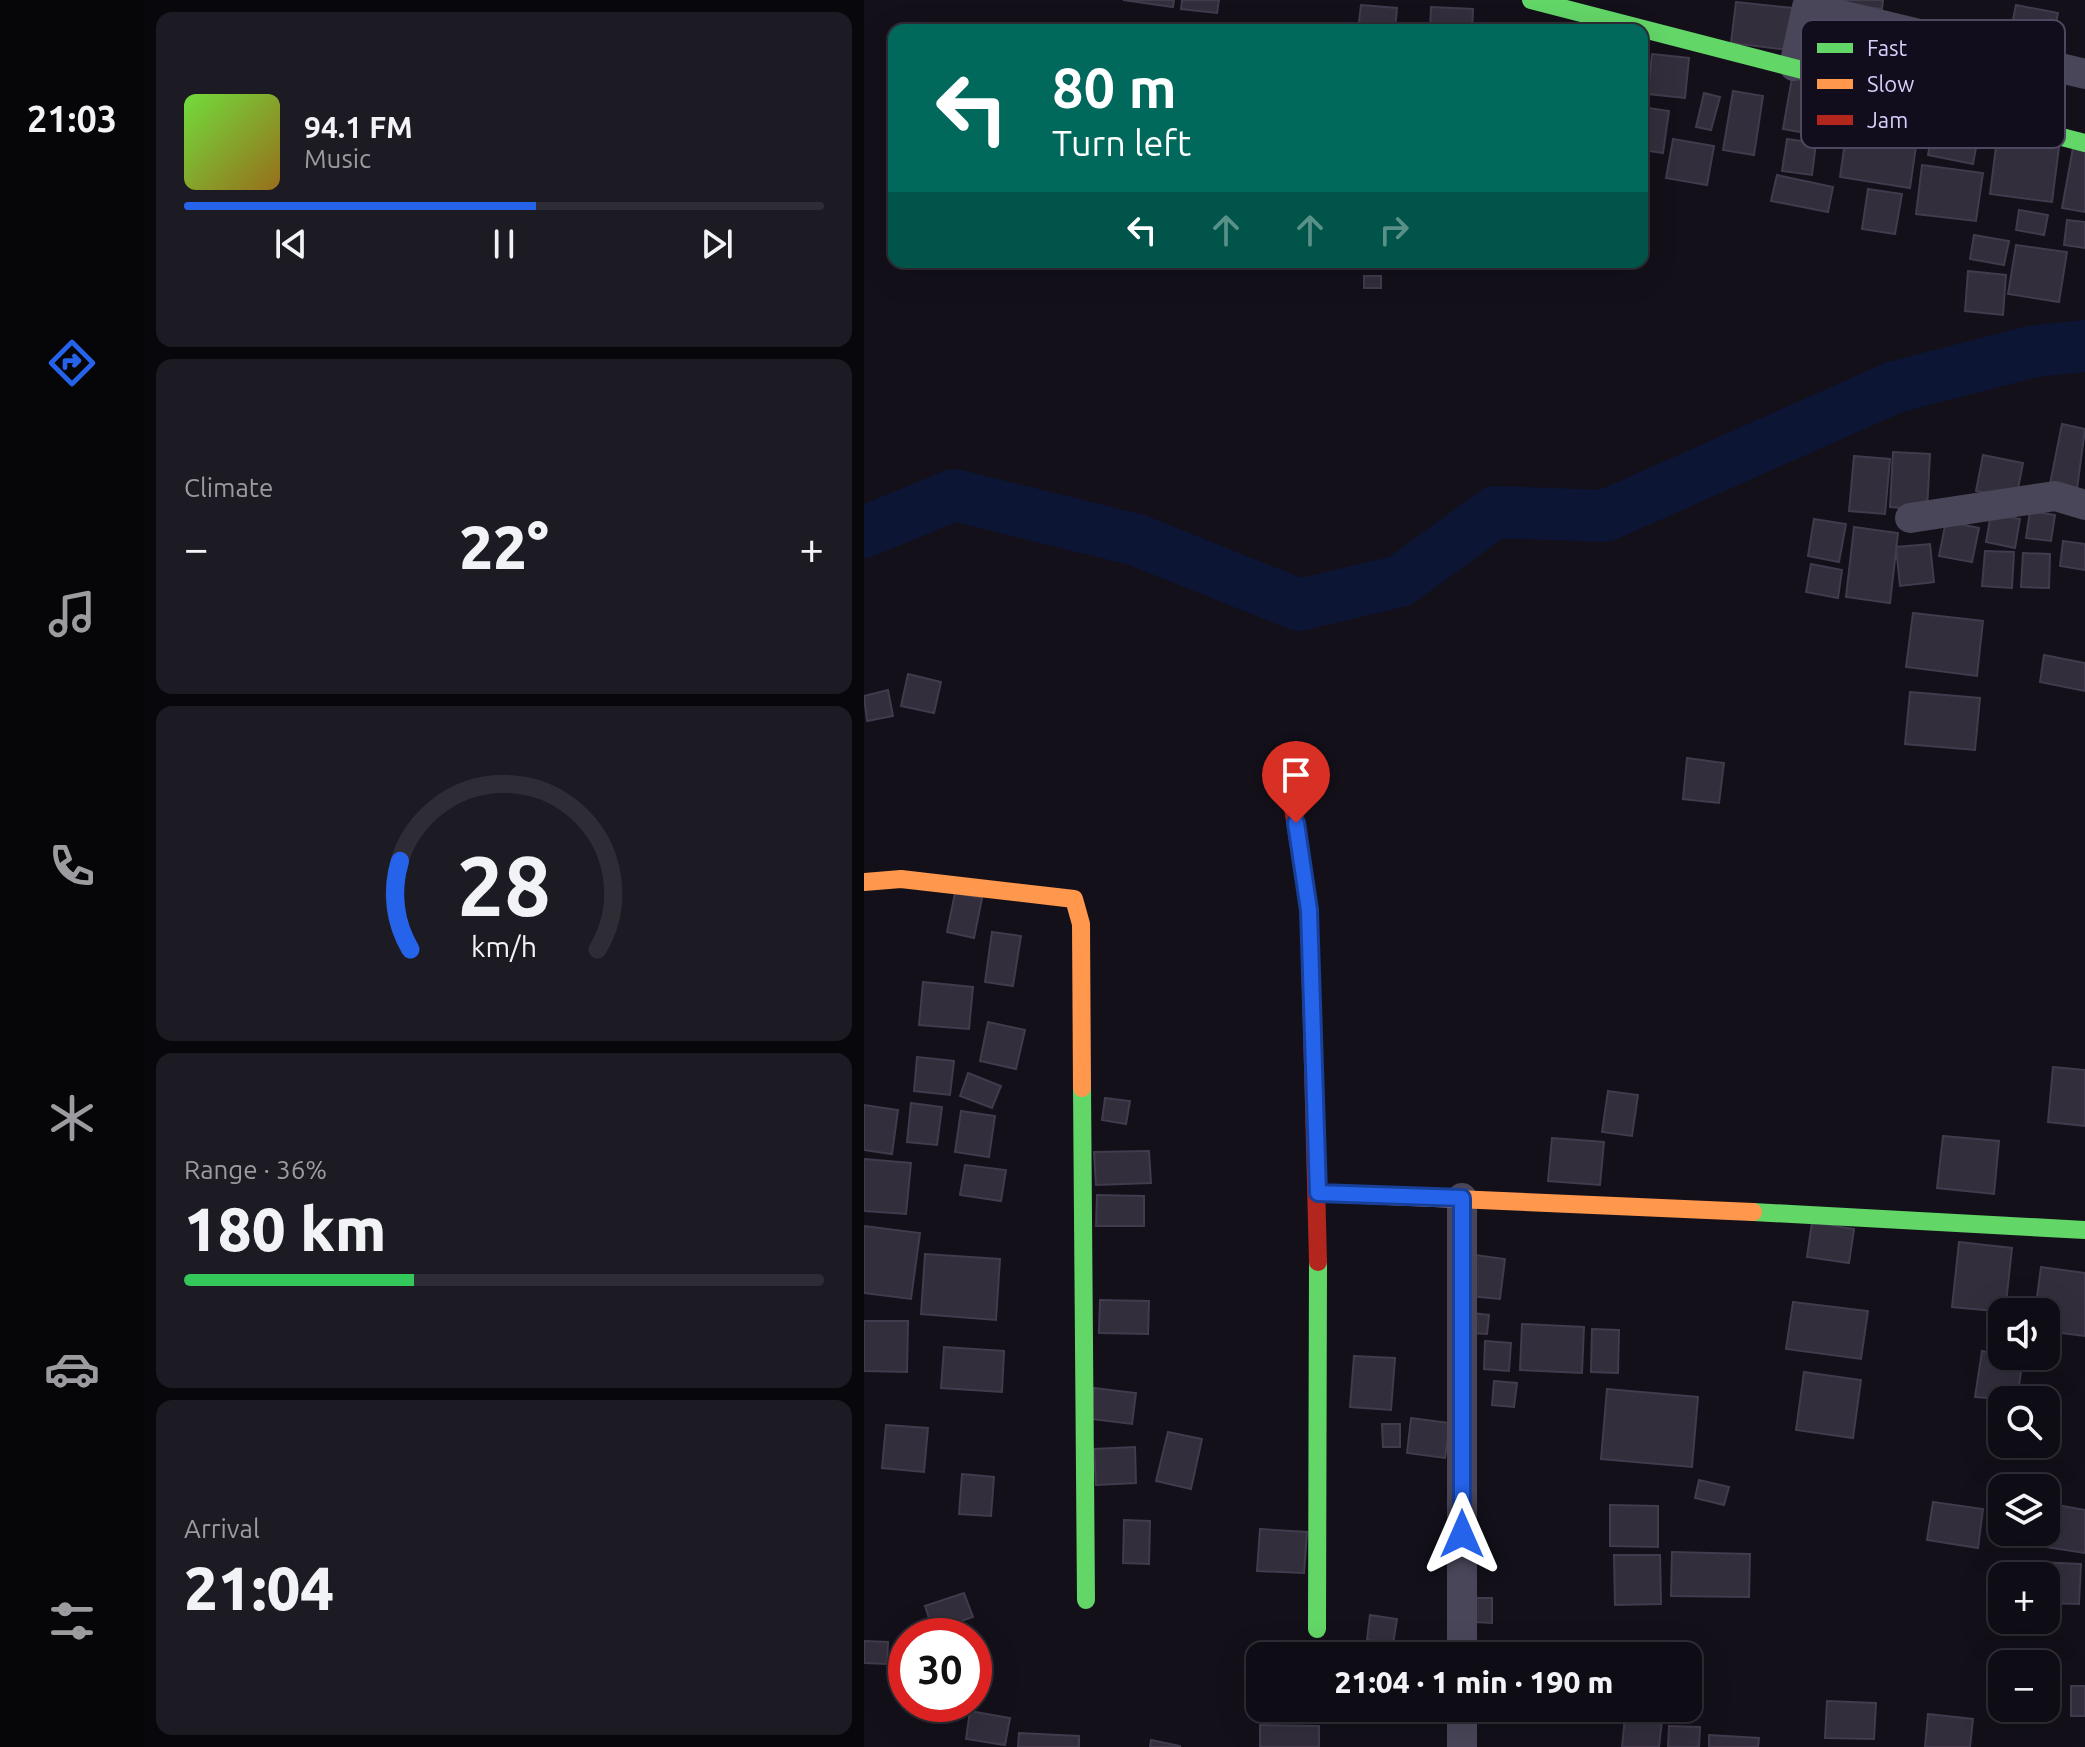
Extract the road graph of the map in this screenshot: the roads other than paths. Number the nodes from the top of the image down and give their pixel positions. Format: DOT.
graph roads {
  1 [pos="1531,0"];
  2 [pos="1804,20"];
  3 [pos="1861,20"];
  4 [pos="1627,24"];
  5 [pos="1648,29"];
  6 [pos="1801,34"];
  7 [pos="1794,66"];
  8 [pos="1801,68"];
  9 [pos="2065,69"];
  10 [pos="2085,74"];
  11 [pos="2065,138"];
  12 [pos="2085,143"];
  13 [pos="2085,505"];
  14 [pos="1910,518"];
  15 [pos="1291,795"];
  16 [pos="864,882"];
  17 [pos="1318,1193"];
  18 [pos="1462,1198"];
  19 [pos="2085,1230"];
  20 [pos="1086,1600"];
  21 [pos="1317,1629"];
  22 [pos="1462,1642"];
  23 [pos="1462,1722"];
  24 [pos="1462,1747"];
  1 -- 4 [label="street"];
  2 -- 3 [label="street"];
  5 -- 7 [label="street"];
  6 -- 7 [label="street"];
  7 -- 8 [label="street"];
  9 -- 10 [label="street"];
  11 -- 12 [label="street"];
  13 -- 14 [label="street"];
  15 -- 17 [label="street"];
  16 -- 20 [label="street"];
  17 -- 18 [label="street"];
  17 -- 21 [label="street"];
  18 -- 19 [label="street"];
  18 -- 22 [label="street"];
  23 -- 24 [label="street"];
}
